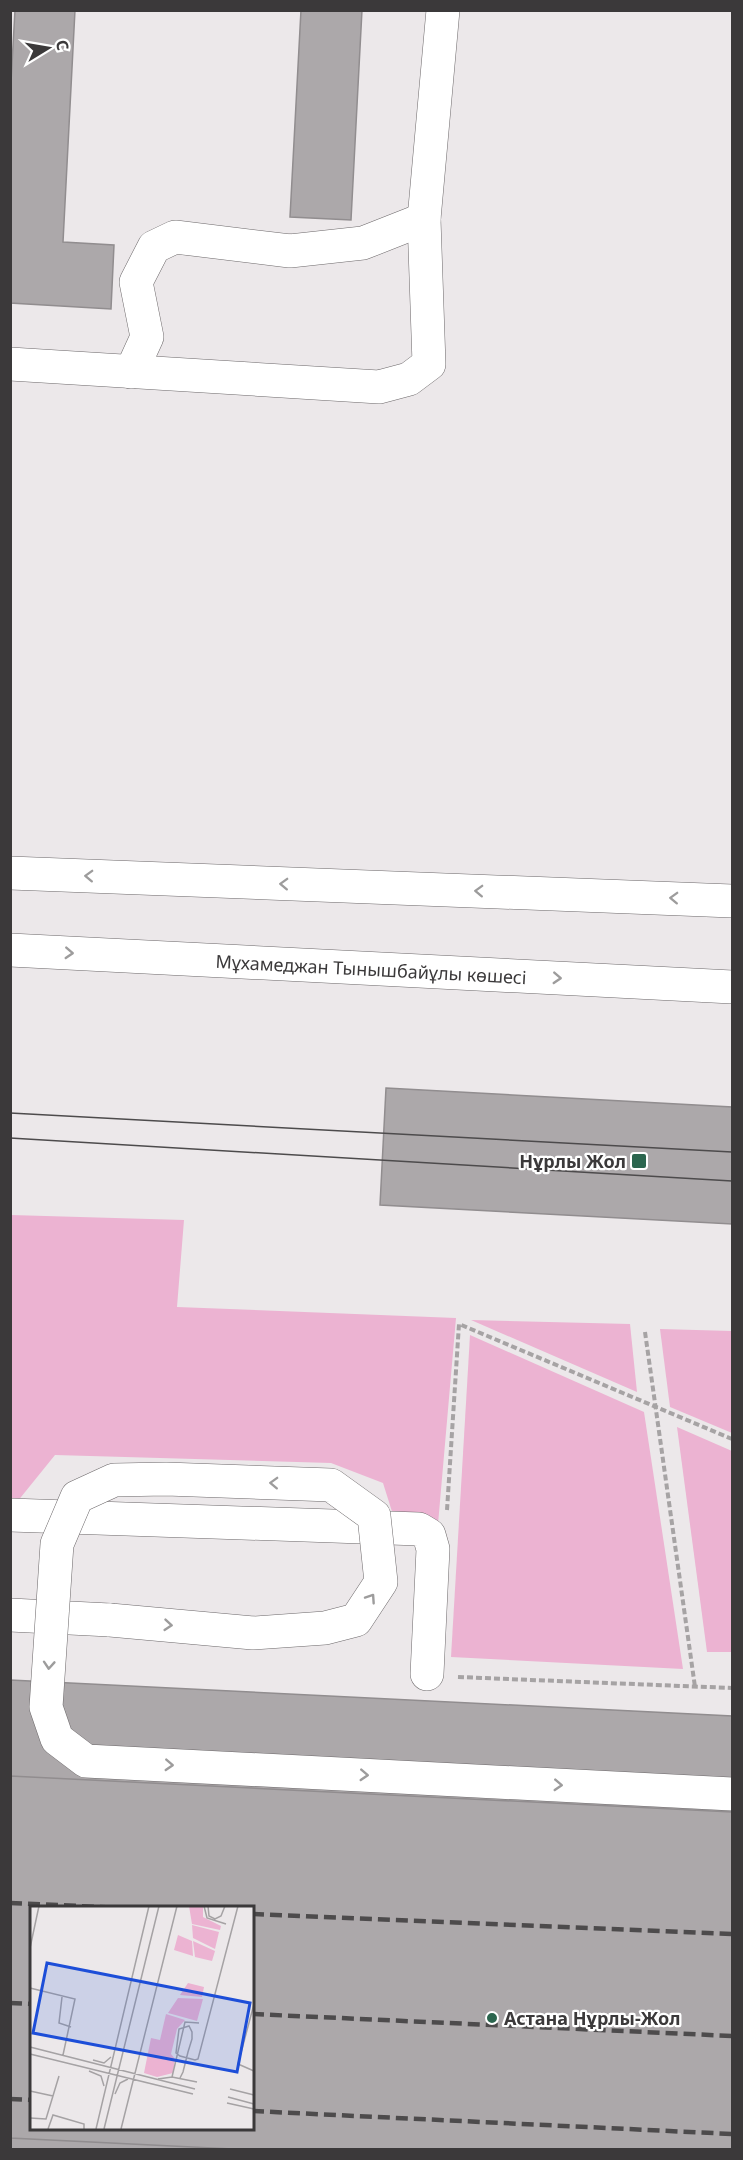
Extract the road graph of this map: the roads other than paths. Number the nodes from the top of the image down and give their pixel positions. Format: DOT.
graph roads {
  1 [pos="443,10"];
  2 [pos="424,219"];
  3 [pos="10,364"];
  4 [pos="131,372"];
  5 [pos="10,873"];
  6 [pos="732,901"];
  7 [pos="10,950"];
  8 [pos="732,987"];
  9 [pos="10,1515"];
  10 [pos="10,1615"];
  11 [pos="440,1676"];
  12 [pos="732,1794"];
  1 -- 2 [label="street"];
  2 -- 4 [label="street"];
  2 -- 4 [label="street"];
  3 -- 4 [label="street"];
  6 -- 5 [label="street, one-way"];
  7 -- 8 [label="street, Мұхамеджан Тынышбайұлы көшесі, one-way"];
  9 -- 11 [label="street"];
  10 -- 12 [label="street, one-way, bridge"];
}
